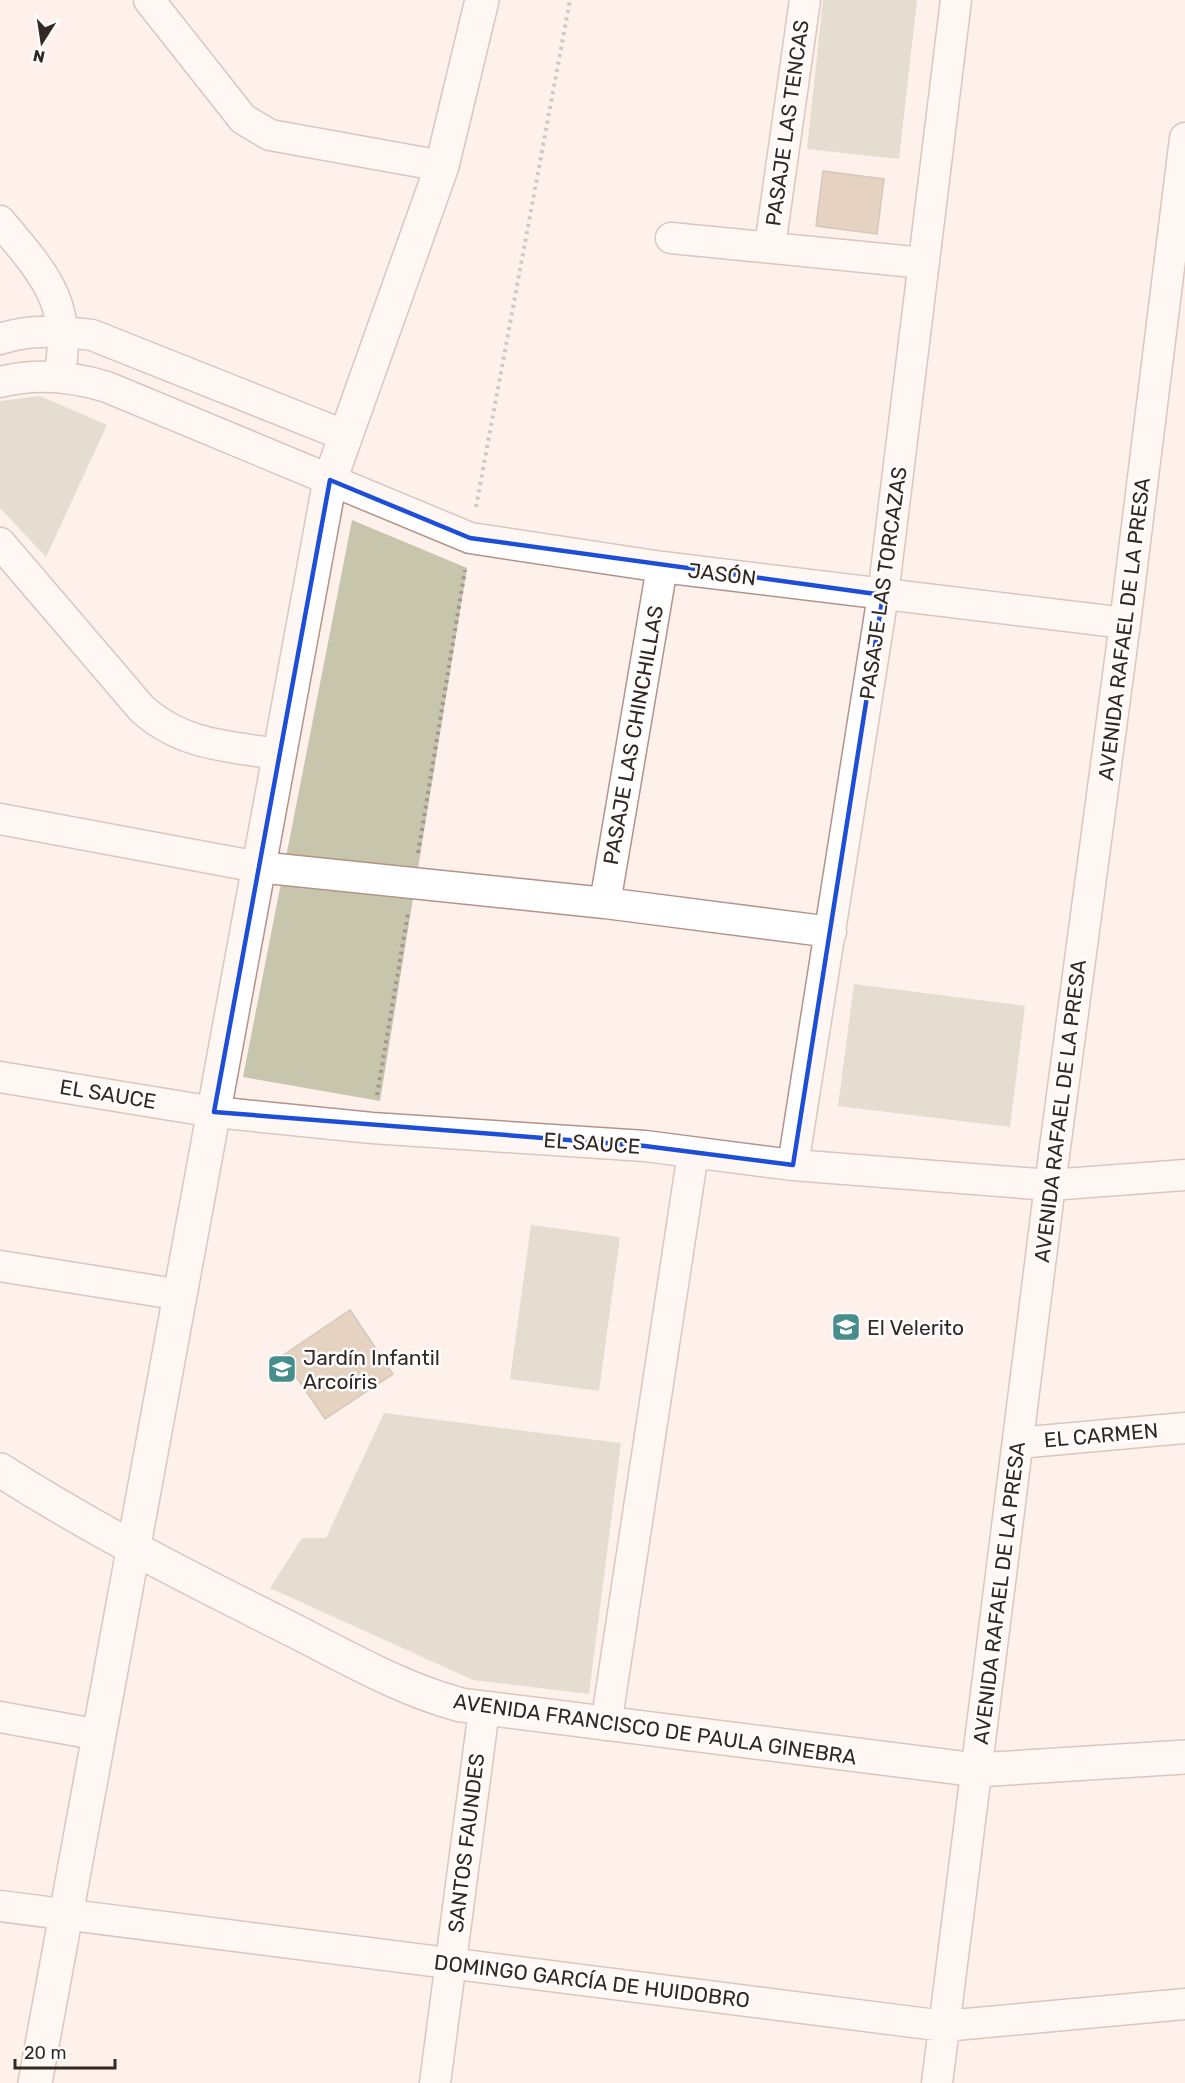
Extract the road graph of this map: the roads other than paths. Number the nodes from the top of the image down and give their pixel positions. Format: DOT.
graph roads {
  1 [pos="149,0"];
  2 [pos="482,0"];
  3 [pos="805,0"];
  4 [pos="956,0"];
  5 [pos="1185,138"];
  6 [pos="442,166"];
  7 [pos="1181,214"];
  8 [pos="0,221"];
  9 [pos="671,238"];
  10 [pos="770,246"];
  11 [pos="924,263"];
  12 [pos="64,331"];
  13 [pos="0,339"];
  14 [pos="59,377"];
  15 [pos="0,382"];
  16 [pos="346,436"];
  17 [pos="330,480"];
  18 [pos="0,543"];
  19 [pos="662,567"];
  20 [pos="883,594"];
  21 [pos="1125,622"];
  22 [pos="278,753"];
  23 [pos="0,819"];
  24 [pos="258,867"];
  25 [pos="605,903"];
  26 [pos="831,932"];
  27 [pos="0,1077"];
  28 [pos="214,1112"];
  29 [pos="693,1153"];
  30 [pos="793,1165"];
  31 [pos="1185,1175"];
  32 [pos="1050,1185"];
  33 [pos="0,1266"];
  34 [pos="181,1295"];
  35 [pos="1185,1428"];
  36 [pos="1018,1443"];
  37 [pos="0,1470"];
  38 [pos="134,1551"];
  39 [pos="484,1710"];
  40 [pos="0,1717"];
  41 [pos="606,1725"];
  42 [pos="100,1735"];
  43 [pos="1185,1757"];
  44 [pos="976,1770"];
  45 [pos="0,1906"];
  46 [pos="67,1915"];
  47 [pos="451,1963"];
  48 [pos="1185,2004"];
  49 [pos="944,2026"];
  50 [pos="35,2083"];
  51 [pos="435,2083"];
  52 [pos="937,2083"];
  1 -- 6 [label="street"];
  2 -- 6 [label="street"];
  3 -- 10 [label="street, PASAJE LAS TENCAS"];
  4 -- 11 [label="street, PASAJE LAS TORCAZAS"];
  5 -- 7 [label="street, AVENIDA RAFAEL DE LA PRESA"];
  6 -- 16 [label="street"];
  7 -- 21 [label="street, AVENIDA RAFAEL DE LA PRESA"];
  8 -- 12 [label="street"];
  9 -- 10 [label="street"];
  10 -- 11 [label="street"];
  11 -- 20 [label="street, PASAJE LAS TORCAZAS"];
  12 -- 13 [label="street"];
  12 -- 14 [label="street"];
  12 -- 16 [label="street"];
  14 -- 15 [label="street, JASÓN"];
  14 -- 17 [label="street, JASÓN"];
  16 -- 17 [label="street"];
  17 -- 19 [label="street, JASÓN"];
  17 -- 22 [label="street"];
  18 -- 22 [label="street"];
  19 -- 20 [label="street, JASÓN"];
  19 -- 25 [label="street, PASAJE LAS CHINCHILLAS"];
  20 -- 21 [label="street, JASÓN"];
  20 -- 26 [label="street, PASAJE LAS TORCAZAS"];
  21 -- 32 [label="street, AVENIDA RAFAEL DE LA PRESA"];
  22 -- 24 [label="street"];
  23 -- 24 [label="street"];
  24 -- 25 [label="street"];
  24 -- 28 [label="street"];
  25 -- 26 [label="street"];
  26 -- 30 [label="street, PASAJE LAS TORCAZAS"];
  27 -- 28 [label="street, EL SAUCE"];
  28 -- 29 [label="street, EL SAUCE"];
  28 -- 34 [label="street"];
  29 -- 30 [label="street, EL SAUCE"];
  29 -- 41 [label="street"];
  30 -- 32 [label="street, EL SAUCE"];
  31 -- 32 [label="street, EL SAUCE"];
  32 -- 36 [label="street, AVENIDA RAFAEL DE LA PRESA"];
  33 -- 34 [label="street"];
  34 -- 38 [label="street"];
  35 -- 36 [label="street, EL CARMEN"];
  36 -- 44 [label="street, AVENIDA RAFAEL DE LA PRESA"];
  37 -- 38 [label="street, AVENIDA FRANCISCO DE PAULA GINEBRA"];
  38 -- 39 [label="street, AVENIDA FRANCISCO DE PAULA GINEBRA"];
  38 -- 42 [label="street"];
  39 -- 41 [label="street, AVENIDA FRANCISCO DE PAULA GINEBRA"];
  39 -- 47 [label="street, SANTOS FAUNDES"];
  40 -- 42 [label="street"];
  41 -- 44 [label="street, AVENIDA FRANCISCO DE PAULA GINEBRA"];
  42 -- 46 [label="street"];
  43 -- 44 [label="street, AVENIDA FRANCISCO DE PAULA GINEBRA"];
  44 -- 49 [label="street, AVENIDA RAFAEL DE LA PRESA"];
  45 -- 46 [label="street, DOMINGO GARCÍA DE HUIDOBRO"];
  46 -- 47 [label="street, DOMINGO GARCÍA DE HUIDOBRO"];
  46 -- 50 [label="street"];
  47 -- 49 [label="street, DOMINGO GARCÍA DE HUIDOBRO"];
  47 -- 51 [label="street, SANTOS FAUNDES"];
  48 -- 49 [label="street, DOMINGO GARCÍA DE HUIDOBRO"];
  49 -- 52 [label="street, AVENIDA RAFAEL DE LA PRESA"];
}
